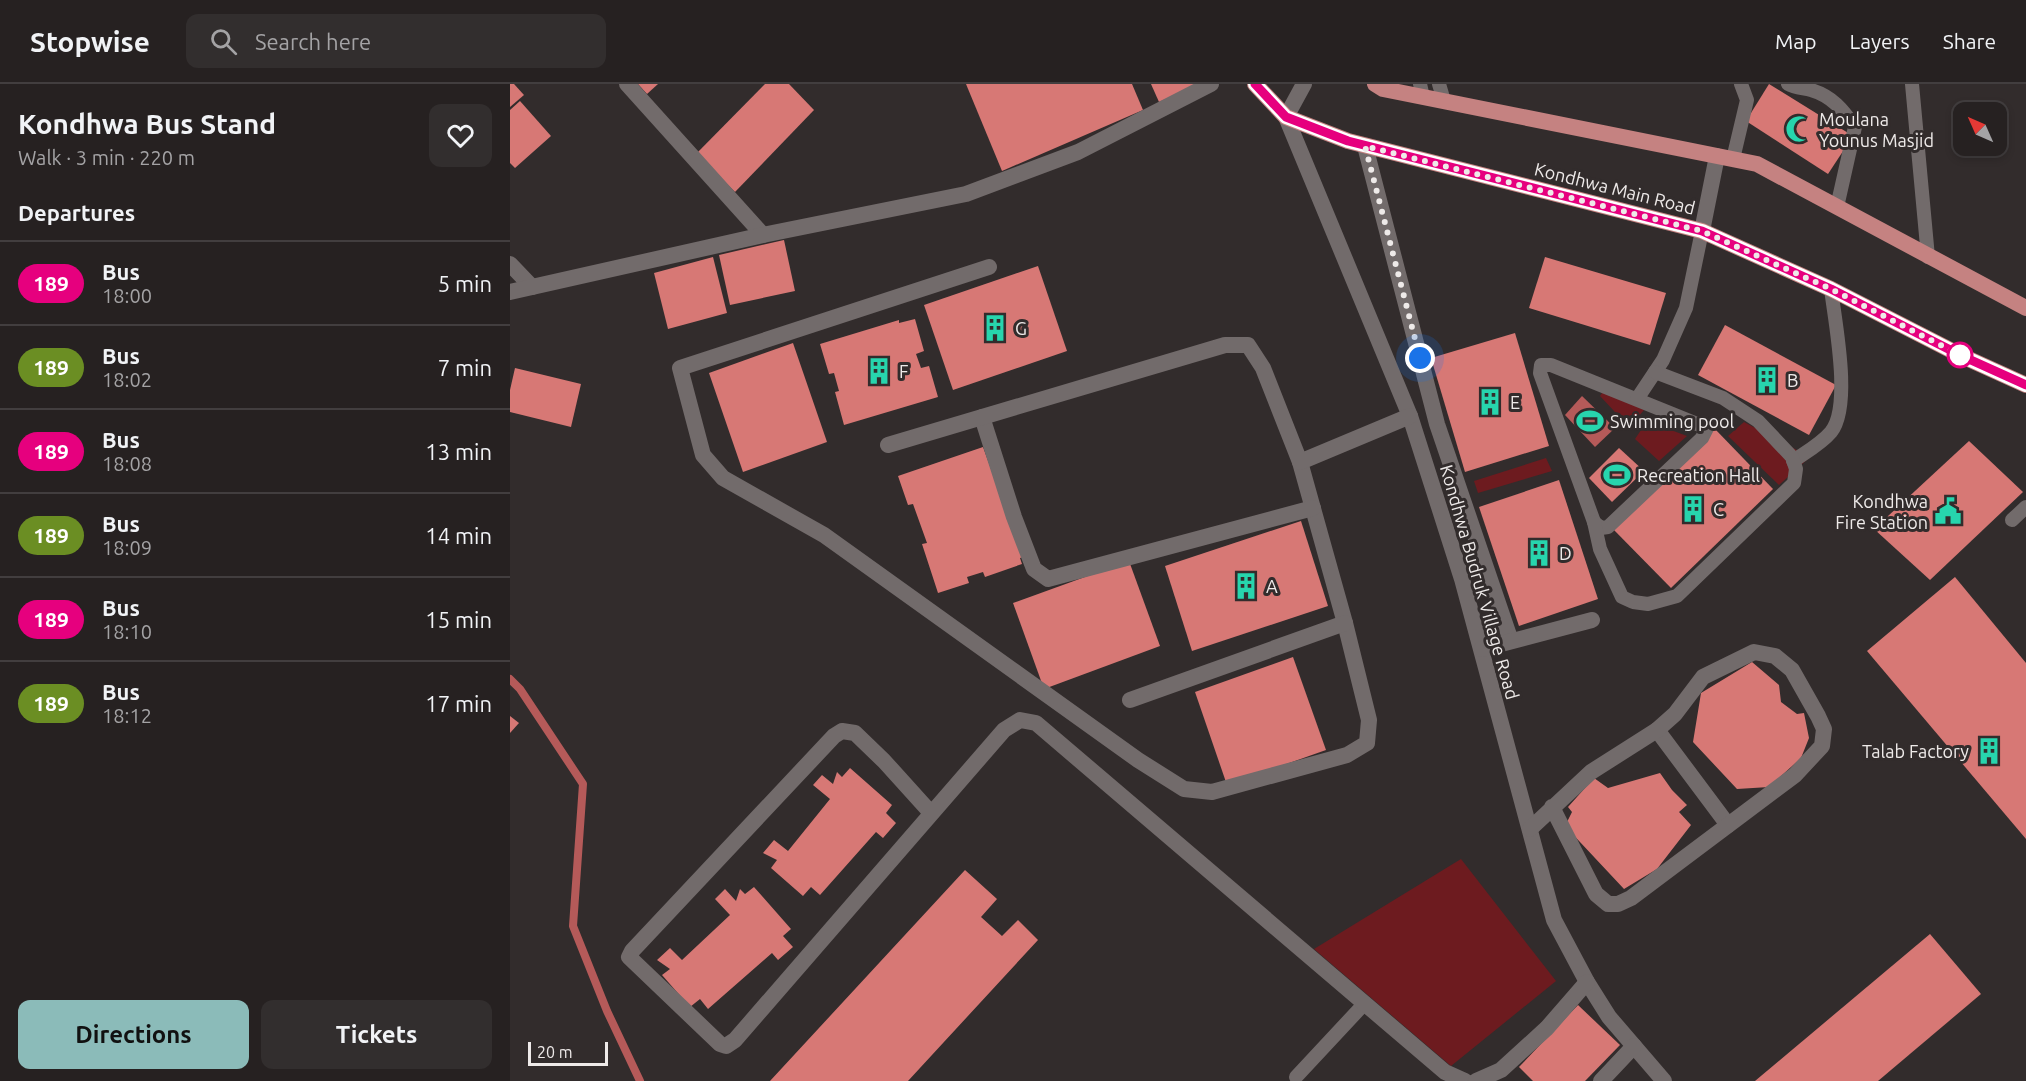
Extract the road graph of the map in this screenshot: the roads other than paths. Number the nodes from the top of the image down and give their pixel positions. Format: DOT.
graph roads {
  1 [pos="627,84"];
  2 [pos="1210,84"];
  3 [pos="1255,84"];
  4 [pos="1304,84"];
  5 [pos="1375,84"];
  6 [pos="1439,84"];
  7 [pos="1741,84"];
  8 [pos="1788,84"];
  9 [pos="1912,84"];
  10 [pos="1421,90"];
  11 [pos="1444,101"];
  12 [pos="1286,117"];
  13 [pos="1365,146"];
  14 [pos="1725,157"];
  15 [pos="1837,207"];
  16 [pos="1702,231"];
  17 [pos="763,235"];
  18 [pos="1928,257"];
  19 [pos="510,264"];
  20 [pos="989,267"];
  21 [pos="532,287"];
  22 [pos="1831,289"];
  23 [pos="510,292"];
  24 [pos="2026,308"];
  25 [pos="1655,372"];
  26 [pos="2025,382"];
  27 [pos="1637,399"];
  28 [pos="1410,416"];
  29 [pos="982,417"];
  30 [pos="888,445"];
  31 [pos="1793,461"];
  32 [pos="1300,462"];
  33 [pos="2026,507"];
  34 [pos="1313,508"];
  35 [pos="2012,520"];
  36 [pos="1594,522"];
  37 [pos="1592,620"];
  38 [pos="1345,623"];
  39 [pos="1511,642"];
  40 [pos="1482,649"];
  41 [pos="1130,700"];
  42 [pos="1657,730"];
  43 [pos="1552,807"];
  44 [pos="931,813"];
  45 [pos="1728,825"];
  46 [pos="1530,829"];
  47 [pos="1587,982"];
  48 [pos="1365,1003"];
  49 [pos="1634,1046"];
  50 [pos="1296,1077"];
  51 [pos="1466,1081"];
  52 [pos="1476,1081"];
  53 [pos="1600,1081"];
  54 [pos="1664,1081"];
  1 -- 17 [label="street"];
  2 -- 17 [label="street"];
  3 -- 12 [label="main road, Kondhwa Main Road"];
  4 -- 12 [label="street"];
  5 -- 10 [label="main road"];
  6 -- 11 [label="lane"];
  7 -- 14 [label="lane"];
  8 -- 15 [label="lane"];
  9 -- 18 [label="lane"];
  10 -- 11 [label="main road"];
  11 -- 14 [label="main road"];
  12 -- 13 [label="main road, Kondhwa Main Road"];
  12 -- 28 [label="street, Kondhwa Budruk Village Road"];
  13 -- 16 [label="main road, Kondhwa Main Road"];
  13 -- 39 [label="street"];
  14 -- 15 [label="main road"];
  14 -- 16 [label="street"];
  15 -- 18 [label="main road"];
  16 -- 22 [label="main road, Kondhwa Main Road"];
  16 -- 25 [label="lane"];
  17 -- 21 [label="street"];
  18 -- 24 [label="main road"];
  19 -- 21 [label="street"];
  20 -- 38 [label="street"];
  21 -- 23 [label="street"];
  22 -- 26 [label="main road, Kondhwa Main Road"];
  22 -- 31 [label="lane"];
  25 -- 27 [label="lane"];
  25 -- 31 [label="lane"];
  27 -- 36 [label="lane"];
  27 -- 36 [label="lane"];
  28 -- 32 [label="street"];
  28 -- 40 [label="street, Kondhwa Budruk Village Road"];
  29 -- 30 [label="street"];
  29 -- 32 [label="street"];
  29 -- 34 [label="street"];
  31 -- 36 [label="lane"];
  32 -- 34 [label="street"];
  33 -- 35 [label="lane"];
  34 -- 38 [label="street"];
  37 -- 39 [label="street"];
  38 -- 41 [label="street"];
  39 -- 40 [label="street"];
  40 -- 46 [label="street, Kondhwa Budruk Village Road"];
  42 -- 43 [label="street"];
  42 -- 45 [label="street"];
  42 -- 45 [label="street"];
  43 -- 45 [label="street"];
  43 -- 46 [label="street"];
  44 -- 44 [label="street"];
  44 -- 48 [label="street"];
  46 -- 47 [label="street, Kondhwa Budruk Village Road"];
  47 -- 49 [label="street, Kondhwa Budruk Village Road"];
  47 -- 52 [label="street"];
  48 -- 50 [label="lane"];
  48 -- 51 [label="street"];
  49 -- 53 [label="street"];
  49 -- 54 [label="street, Kondhwa Budruk Village Road"];
}
